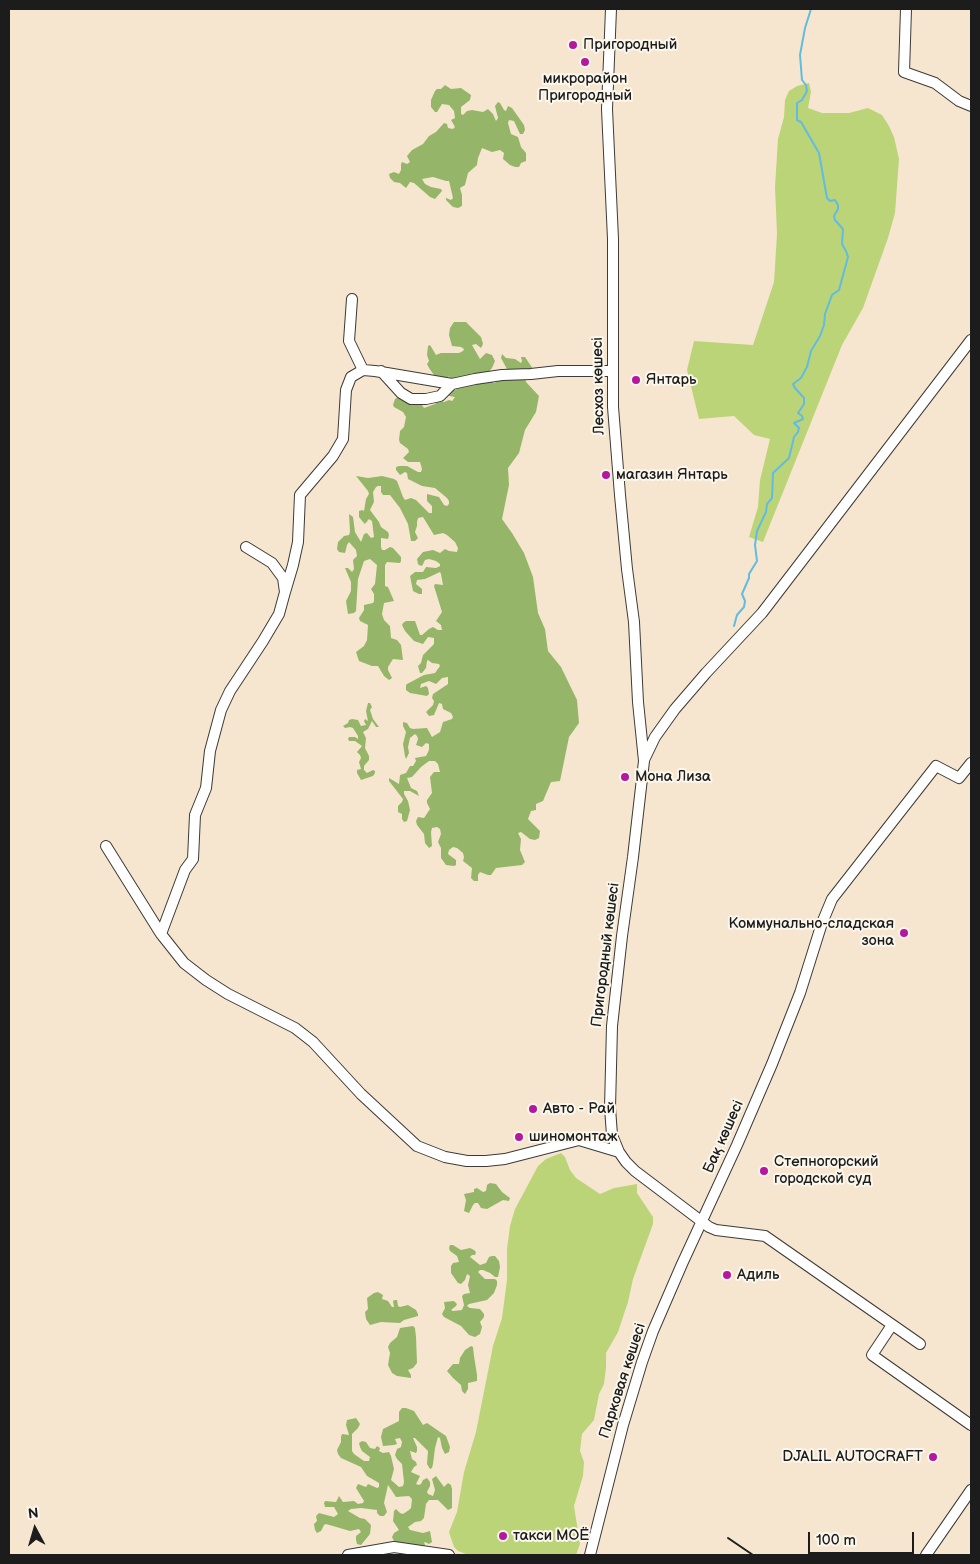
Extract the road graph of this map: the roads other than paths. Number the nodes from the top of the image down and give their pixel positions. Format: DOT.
graph roads {
  1 [pos="611,9"];
  2 [pos="906,9"];
  3 [pos="971,106"];
  4 [pos="352,299"];
  5 [pos="971,340"];
  6 [pos="363,370"];
  7 [pos="381,371"];
  8 [pos="613,371"];
  9 [pos="452,384"];
  10 [pos="246,547"];
  11 [pos="285,592"];
  12 [pos="644,761"];
  13 [pos="971,763"];
  14 [pos="106,846"];
  15 [pos="160,934"];
  16 [pos="619,1152"];
  17 [pos="702,1221"];
  18 [pos="892,1325"];
  19 [pos="920,1344"];
  20 [pos="971,1425"];
  21 [pos="971,1490"];
  22 [pos="348,1555"];
  23 [pos="449,1555"];
  24 [pos="590,1555"];
  25 [pos="926,1555"];
  1 -- 8 [label="street, Лесхоз көшесі"];
  2 -- 3 [label="street"];
  4 -- 6 [label="street"];
  5 -- 12 [label="street"];
  6 -- 7 [label="street"];
  6 -- 11 [label="street"];
  7 -- 9 [label="street"];
  7 -- 9 [label="street"];
  8 -- 9 [label="street"];
  8 -- 12 [label="street, Лесхоз көшесі"];
  10 -- 11 [label="street"];
  11 -- 15 [label="street"];
  12 -- 16 [label="street, Пригородный көшесі"];
  13 -- 17 [label="street, Бақ көшесі"];
  14 -- 15 [label="street"];
  15 -- 16 [label="street"];
  16 -- 17 [label="street"];
  17 -- 18 [label="street"];
  17 -- 24 [label="street, Парковая көшесі"];
  18 -- 19 [label="street"];
  18 -- 20 [label="street"];
  21 -- 25 [label="street"];
  22 -- 23 [label="street"];
}
